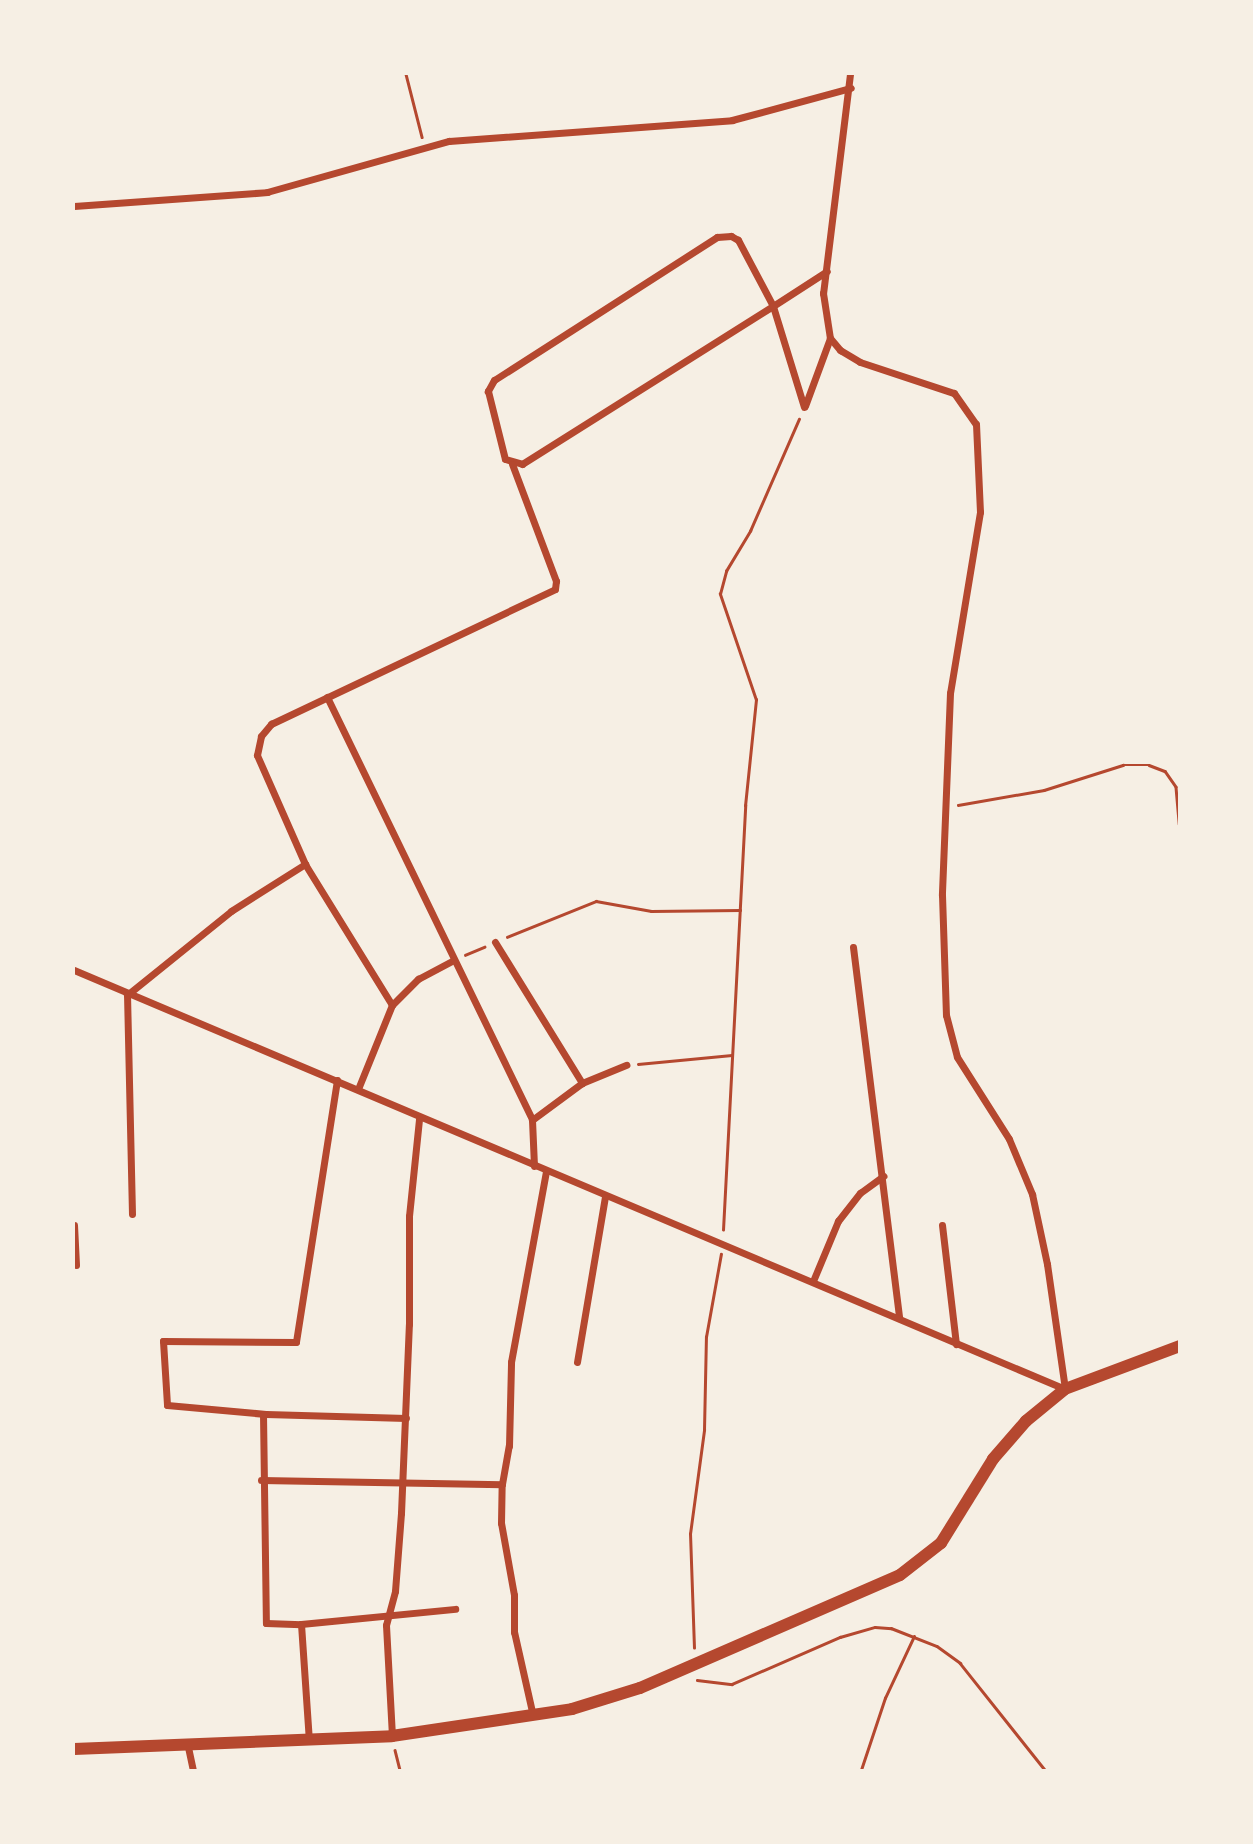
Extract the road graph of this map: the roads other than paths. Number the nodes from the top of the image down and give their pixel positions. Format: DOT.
graph roads {
  1 [pos="852,74"];
  2 [pos="850,88"];
  3 [pos="74,206"];
  4 [pos="827,271"];
  5 [pos="773,306"];
  6 [pos="830,338"];
  7 [pos="512,464"];
  8 [pos="327,697"];
  9 [pos="305,864"];
  10 [pos="495,942"];
  11 [pos="853,947"];
  12 [pos="453,960"];
  13 [pos="74,970"];
  14 [pos="128,995"];
  15 [pos="392,1005"];
  16 [pos="626,1065"];
  17 [pos="337,1080"];
  18 [pos="582,1083"];
  19 [pos="358,1089"];
  20 [pos="419,1119"];
  21 [pos="532,1120"];
  22 [pos="534,1166"];
  23 [pos="547,1172"];
  24 [pos="883,1176"];
  25 [pos="605,1197"];
  26 [pos="132,1214"];
  27 [pos="74,1225"];
  28 [pos="942,1225"];
  29 [pos="76,1265"];
  30 [pos="813,1282"];
  31 [pos="899,1318"];
  32 [pos="956,1344"];
  33 [pos="1180,1346"];
  34 [pos="577,1362"];
  35 [pos="1065,1389"];
  36 [pos="263,1414"];
  37 [pos="406,1418"];
  38 [pos="261,1480"];
  39 [pos="403,1483"];
  40 [pos="502,1484"];
  41 [pos="455,1609"];
  42 [pos="390,1616"];
  43 [pos="301,1623"];
  44 [pos="533,1716"];
  45 [pos="392,1736"];
  46 [pos="309,1741"];
  47 [pos="188,1747"];
  48 [pos="74,1749"];
  49 [pos="193,1770"];
  1 -- 2 [label="street"];
  2 -- 3 [label="street"];
  2 -- 4 [label="street"];
  4 -- 5 [label="street"];
  4 -- 6 [label="street"];
  5 -- 6 [label="street"];
  5 -- 7 [label="street"];
  5 -- 7 [label="street"];
  6 -- 35 [label="street"];
  7 -- 8 [label="street"];
  8 -- 9 [label="street"];
  8 -- 12 [label="street"];
  9 -- 14 [label="street"];
  9 -- 15 [label="street"];
  10 -- 18 [label="street"];
  11 -- 24 [label="street"];
  12 -- 15 [label="street"];
  12 -- 21 [label="street"];
  13 -- 14 [label="street"];
  14 -- 17 [label="street"];
  14 -- 26 [label="street"];
  15 -- 19 [label="street"];
  16 -- 18 [label="street"];
  17 -- 19 [label="street"];
  17 -- 36 [label="street"];
  18 -- 21 [label="street"];
  19 -- 20 [label="street"];
  20 -- 22 [label="street"];
  20 -- 37 [label="street"];
  21 -- 22 [label="street"];
  22 -- 23 [label="street"];
  23 -- 25 [label="street"];
  23 -- 40 [label="street"];
  24 -- 30 [label="street"];
  24 -- 31 [label="street"];
  25 -- 30 [label="street"];
  25 -- 34 [label="street"];
  27 -- 29 [label="street"];
  28 -- 32 [label="street"];
  30 -- 31 [label="street"];
  31 -- 32 [label="street"];
  32 -- 35 [label="street"];
  33 -- 35 [label="street"];
  35 -- 44 [label="street"];
  36 -- 37 [label="street"];
  36 -- 38 [label="street"];
  37 -- 39 [label="street"];
  38 -- 39 [label="street"];
  38 -- 43 [label="street"];
  39 -- 40 [label="street"];
  39 -- 42 [label="street"];
  40 -- 44 [label="street"];
  41 -- 42 [label="street"];
  42 -- 43 [label="street"];
  42 -- 45 [label="street"];
  43 -- 46 [label="street"];
  44 -- 45 [label="street"];
  45 -- 46 [label="street"];
  46 -- 47 [label="street"];
  47 -- 48 [label="street"];
  47 -- 49 [label="street"];
}
